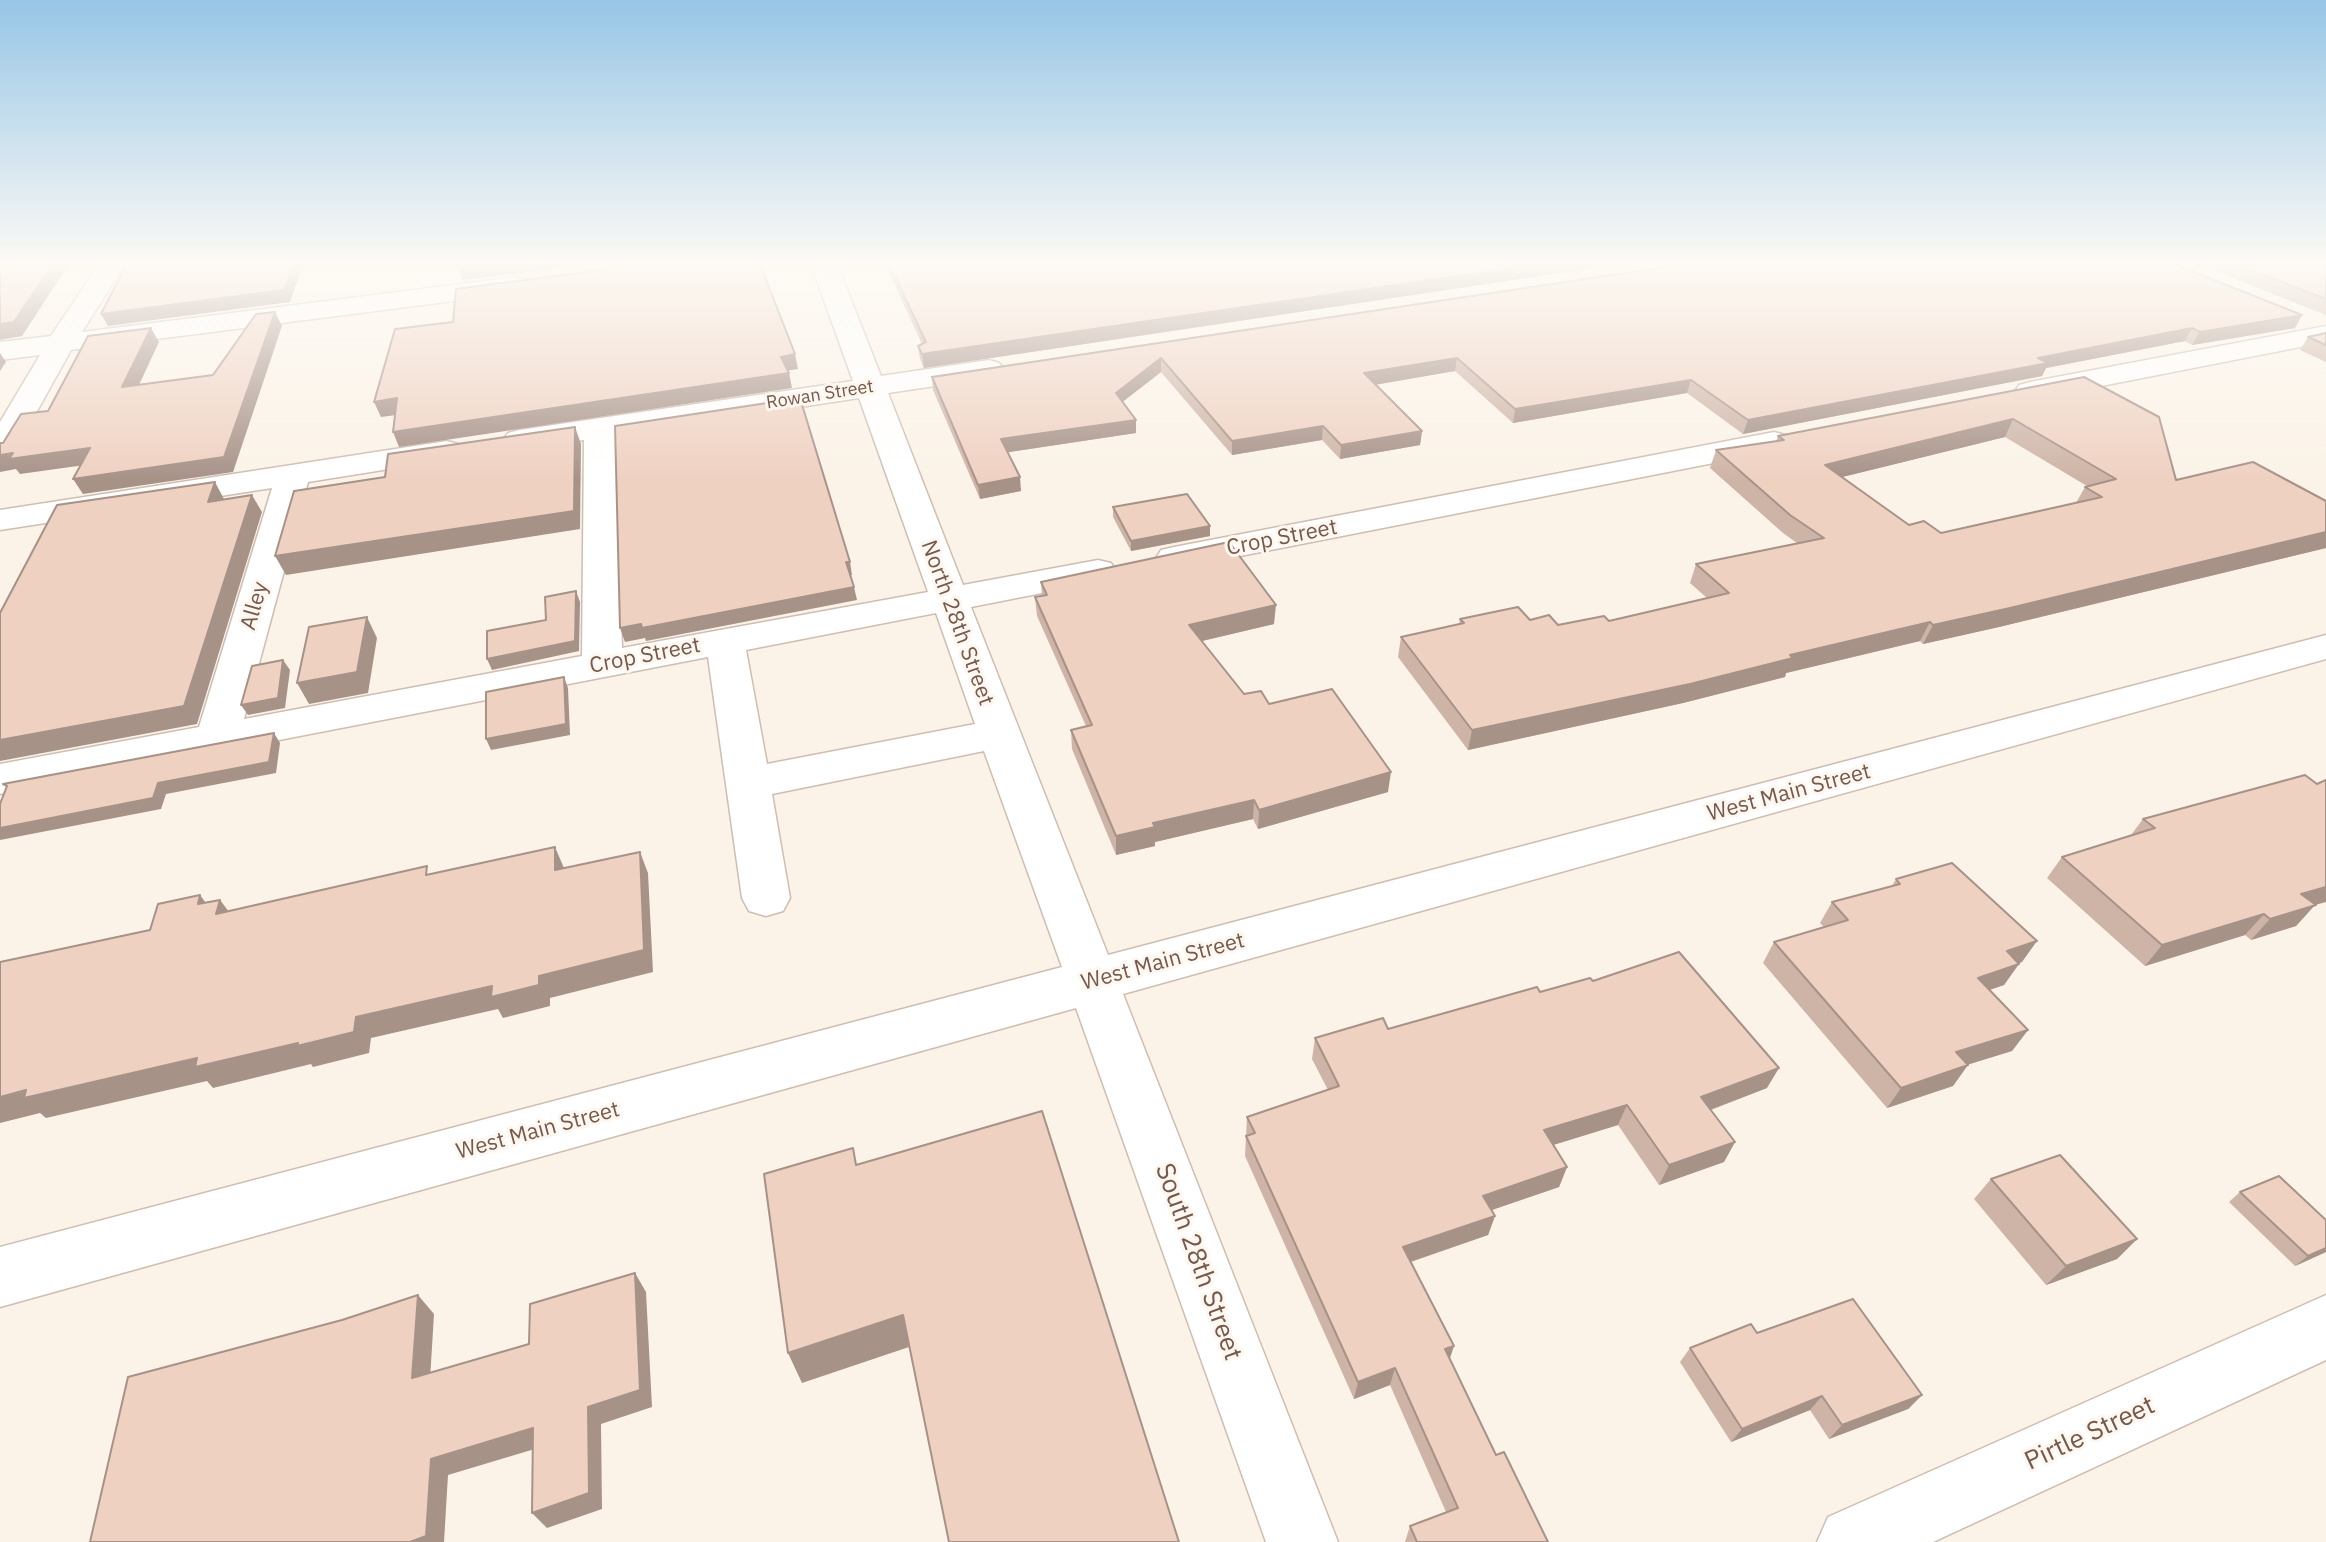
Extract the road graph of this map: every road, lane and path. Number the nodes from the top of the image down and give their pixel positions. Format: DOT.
graph roads {
  1 [pos="65,336"];
  2 [pos="122,336"];
  3 [pos="851,336"];
  4 [pos="2302,336"];
  5 [pos="60,344"];
  6 [pos="0,351"];
  7 [pos="1012,366"];
  8 [pos="870,387"];
  9 [pos="1998,398"];
  10 [pos="600,428"];
  11 [pos="1813,435"];
  12 [pos="0,449"];
  13 [pos="293,475"];
  14 [pos="0,520"];
  15 [pos="948,598"];
  16 [pos="725,641"];
  17 [pos="2326,647"];
  18 [pos="602,664"];
  19 [pos="998,734"];
  20 [pos="217,738"];
  21 [pos="0,779"];
  22 [pos="749,783"];
  23 [pos="766,898"];
  24 [pos="1094,981"];
  25 [pos="0,1277"];
  26 [pos="2326,1327"];
  27 [pos="1302,1542"];
  28 [pos="1853,1542"];
  1 -- 5 [label="street"];
  2 -- 5 [label="street"];
  3 -- 8 [label="street, North 28th Street"];
  4 -- 9 [label="street"];
  5 -- 6 [label="street"];
  5 -- 12 [label="street"];
  7 -- 8 [label="street, Rowan Street"];
  8 -- 10 [label="street, Rowan Street"];
  8 -- 15 [label="street, North 28th Street"];
  10 -- 13 [label="street, Rowan Street"];
  10 -- 18 [label="street"];
  11 -- 15 [label="street, Crop Street"];
  13 -- 14 [label="street, Rowan Street"];
  13 -- 20 [label="street, Alley"];
  15 -- 16 [label="street, Crop Street"];
  15 -- 19 [label="street, North 28th Street"];
  16 -- 18 [label="street, Crop Street"];
  16 -- 22 [label="street"];
  17 -- 24 [label="street, West Main Street"];
  18 -- 20 [label="street, Crop Street"];
  19 -- 22 [label="street"];
  19 -- 24 [label="street, North 28th Street"];
  20 -- 21 [label="street, Crop Street"];
  22 -- 23 [label="street"];
  24 -- 25 [label="street, West Main Street"];
  24 -- 27 [label="street, South 28th Street"];
  26 -- 28 [label="street, Pirtle Street"];
}
